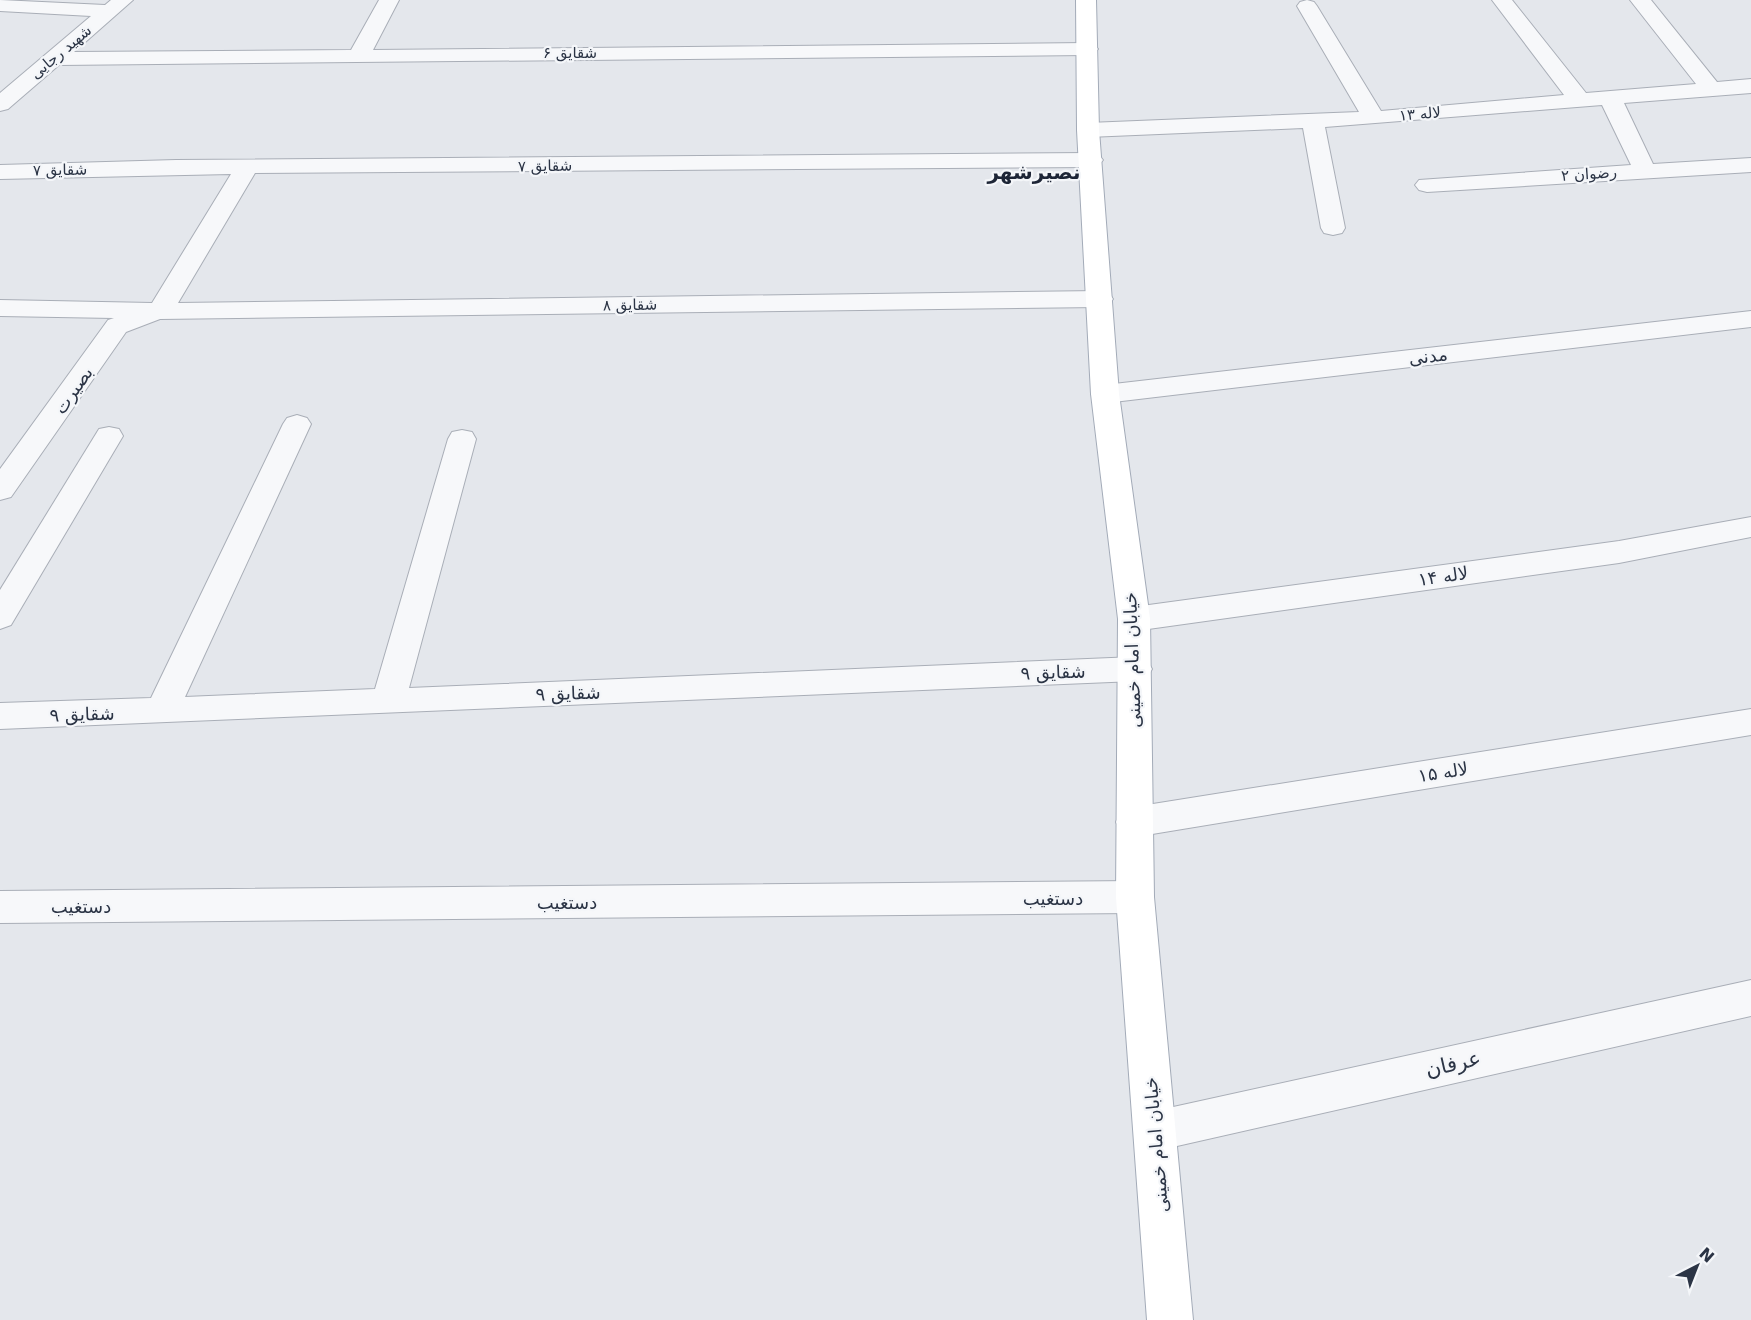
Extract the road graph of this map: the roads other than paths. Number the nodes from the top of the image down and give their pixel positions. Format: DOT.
graph roads {
  1 [pos="389,0"];
  2 [pos="1086,0"];
  3 [pos="1502,0"];
  4 [pos="1640,0"];
  5 [pos="0,5"];
  6 [pos="116,6"];
  7 [pos="1307,6"];
  8 [pos="1086,49"];
  9 [pos="359,55"];
  10 [pos="53,59"];
  11 [pos="1751,86"];
  12 [pos="1712,90"];
  13 [pos="1610,98"];
  14 [pos="1580,101"];
  15 [pos="0,104"];
  16 [pos="1374,118"];
  17 [pos="1313,121"];
  18 [pos="1090,145"];
  19 [pos="1751,165"];
  20 [pos="246,168"];
  21 [pos="1645,171"];
  22 [pos="0,172"];
  23 [pos="1426,185"];
  24 [pos="1333,228"];
  25 [pos="1100,299"];
  26 [pos="0,308"];
  27 [pos="160,311"];
  28 [pos="1751,319"];
  29 [pos="1106,394"];
  30 [pos="297,424"];
  31 [pos="109,436"];
  32 [pos="462,439"];
  33 [pos="0,490"];
  34 [pos="1751,527"];
  35 [pos="0,617"];
  36 [pos="1134,619"];
  37 [pos="1135,669"];
  38 [pos="388,701"];
  39 [pos="162,711"];
  40 [pos="0,716"];
  41 [pos="1751,722"];
  42 [pos="1134,822"];
  43 [pos="1135,897"];
  44 [pos="0,907"];
  45 [pos="1751,998"];
  46 [pos="1155,1131"];
  47 [pos="1170,1320"];
  1 -- 9 [label="street"];
  2 -- 8 [label="main road, خیابان امام خمینی"];
  3 -- 14 [label="street"];
  4 -- 12 [label="street"];
  5 -- 6 [label="street"];
  6 -- 10 [label="street, شهید رجایی"];
  7 -- 16 [label="street"];
  8 -- 9 [label="street, شقایق ۶"];
  8 -- 18 [label="main road, خیابان امام خمینی"];
  9 -- 10 [label="street, شقایق ۶"];
  10 -- 15 [label="street, شهید رجایی"];
  11 -- 12 [label="street, لاله ۱۳"];
  12 -- 13 [label="street, لاله ۱۳"];
  13 -- 14 [label="street, لاله ۱۳"];
  13 -- 21 [label="street"];
  14 -- 16 [label="street, لاله ۱۳"];
  16 -- 17 [label="street, لاله ۱۳"];
  17 -- 18 [label="street, لاله ۱۳"];
  17 -- 24 [label="street"];
  18 -- 20 [label="street, شقایق ۷"];
  18 -- 25 [label="main road, خیابان امام خمینی"];
  19 -- 21 [label="street, رضوان ۲"];
  20 -- 22 [label="street, شقایق ۷"];
  20 -- 27 [label="street"];
  21 -- 23 [label="street, رضوان ۲"];
  25 -- 27 [label="street, شقایق ۸"];
  25 -- 29 [label="main road, خیابان امام خمینی"];
  26 -- 27 [label="street, شقایق ۸"];
  27 -- 33 [label="street, بصیرت"];
  28 -- 29 [label="street, مدنی"];
  29 -- 36 [label="main road, خیابان امام خمینی"];
  30 -- 39 [label="street"];
  31 -- 35 [label="street"];
  32 -- 38 [label="street"];
  34 -- 36 [label="street, لاله ۱۴"];
  36 -- 37 [label="main road, خیابان امام خمینی"];
  37 -- 38 [label="street, شقایق ۹"];
  37 -- 42 [label="main road, خیابان امام خمینی"];
  38 -- 39 [label="street, شقایق ۹"];
  39 -- 40 [label="street, شقایق ۹"];
  41 -- 42 [label="street, لاله ۱۵"];
  42 -- 43 [label="main road, خیابان امام خمینی"];
  43 -- 44 [label="street, دستغیب"];
  43 -- 46 [label="main road, خیابان امام خمینی"];
  45 -- 46 [label="street, عرفان"];
  46 -- 47 [label="main road, خیابان امام خمینی"];
}
